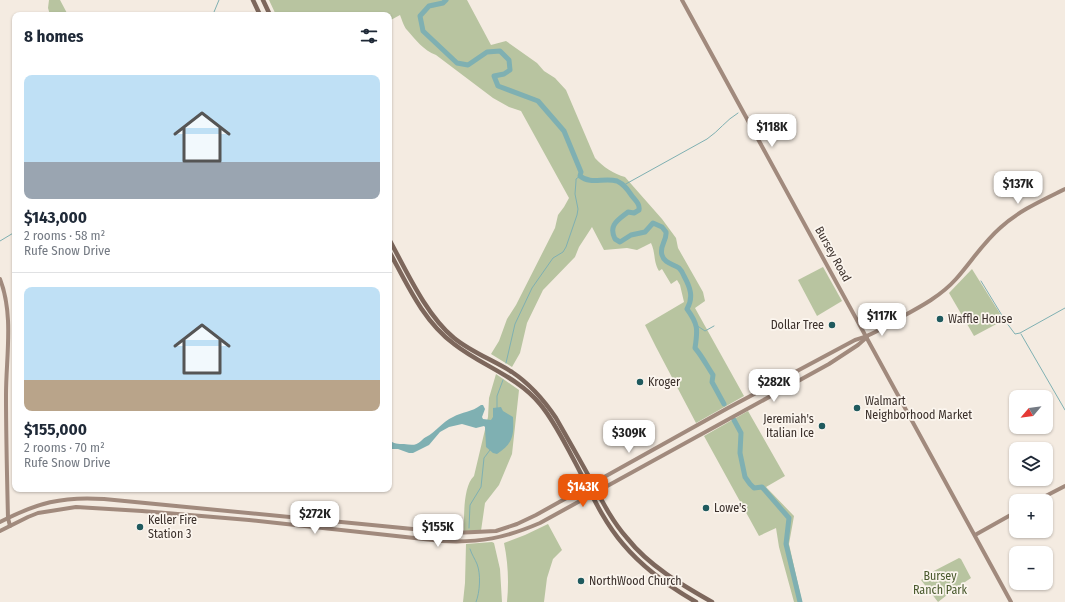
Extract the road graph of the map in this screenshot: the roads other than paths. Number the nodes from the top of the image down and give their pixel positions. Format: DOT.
graph roads {
  1 [pos="253,0"];
  2 [pos="263,0"];
  3 [pos="682,0"];
  4 [pos="259,12"];
  5 [pos="269,12"];
  6 [pos="1065,189"];
  7 [pos="392,244"];
  8 [pos="392,256"];
  9 [pos="0,279"];
  10 [pos="867,337"];
  11 [pos="802,369"];
  12 [pos="805,377"];
  13 [pos="692,429"];
  14 [pos="696,437"];
  15 [pos="569,445"];
  16 [pos="649,453"];
  17 [pos="653,460"];
  18 [pos="593,484"];
  19 [pos="588,486"];
  20 [pos="1065,486"];
  21 [pos="597,491"];
  22 [pos="592,494"];
  23 [pos="1050,494"];
  24 [pos="1009,516"];
  25 [pos="8,518"];
  26 [pos="0,522"];
  27 [pos="350,522"];
  28 [pos="10,526"];
  29 [pos="0,531"];
  30 [pos="349,531"];
  31 [pos="975,535"];
  32 [pos="670,576"];
  33 [pos="666,582"];
  34 [pos="696,602"];
  35 [pos="712,602"];
  36 [pos="1011,602"];
  1 -- 4 [label="main road"];
  2 -- 5 [label="main road"];
  3 -- 10 [label="main road, Bursey Road"];
  6 -- 10 [label="main road"];
  7 -- 15 [label="main road"];
  8 -- 15 [label="main road"];
  9 -- 25 [label="main road"];
  10 -- 11 [label="main road"];
  10 -- 12 [label="main road"];
  10 -- 31 [label="main road, Bursey Road"];
  11 -- 12 [label="main road"];
  11 -- 13 [label="main road"];
  12 -- 14 [label="main road"];
  13 -- 14 [label="main road"];
  13 -- 16 [label="main road"];
  14 -- 17 [label="main road"];
  15 -- 18 [label="main road"];
  15 -- 19 [label="main road"];
  16 -- 17 [label="main road"];
  16 -- 18 [label="main road"];
  17 -- 21 [label="main road"];
  18 -- 19 [label="main road"];
  18 -- 21 [label="main road"];
  19 -- 22 [label="main road"];
  19 -- 27 [label="main road"];
  20 -- 23 [label="main road"];
  21 -- 22 [label="main road"];
  21 -- 32 [label="main road"];
  22 -- 30 [label="main road"];
  22 -- 33 [label="main road"];
  24 -- 31 [label="main road"];
  25 -- 26 [label="main road"];
  25 -- 27 [label="main road"];
  25 -- 28 [label="main road"];
  27 -- 30 [label="main road"];
  28 -- 29 [label="main road"];
  28 -- 30 [label="main road"];
  31 -- 36 [label="main road, Bursey Road"];
  32 -- 33 [label="main road"];
  32 -- 35 [label="main road"];
  33 -- 34 [label="main road"];
}
